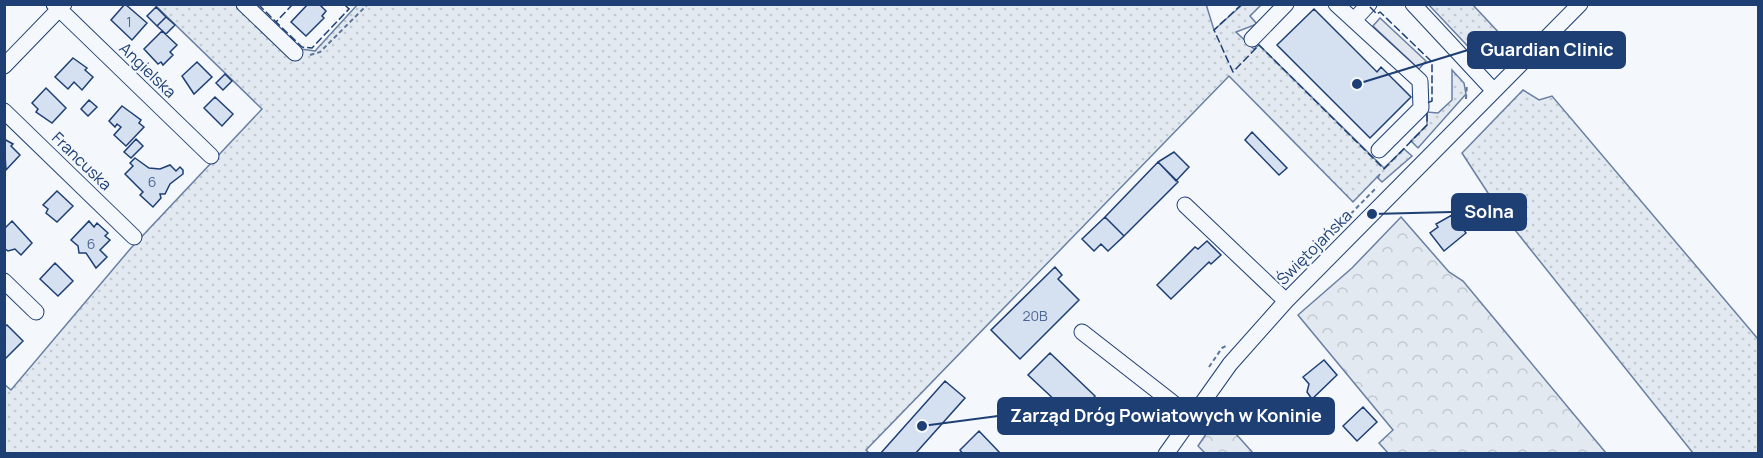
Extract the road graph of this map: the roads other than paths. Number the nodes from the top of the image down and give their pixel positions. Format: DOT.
graph roads {
  1 [pos="244,4"];
  2 [pos="1286,4"];
  3 [pos="1336,4"];
  4 [pos="1369,4"];
  5 [pos="1413,4"];
  6 [pos="1580,4"];
  7 [pos="59,6"];
  8 [pos="1354,20"];
  9 [pos="1252,39"];
  10 [pos="295,53"];
  11 [pos="4,66"];
  12 [pos="1494,91"];
  13 [pos="4,111"];
  14 [pos="1379,150"];
  15 [pos="211,156"];
  16 [pos="1185,205"];
  17 [pos="134,237"];
  18 [pos="4,280"];
  19 [pos="1286,301"];
  20 [pos="36,312"];
  21 [pos="1082,332"];
  22 [pos="1191,417"];
  23 [pos="1167,453"];
  1 -- 10 [label="street"];
  2 -- 9 [label="street"];
  3 -- 8 [label="street"];
  4 -- 8 [label="street"];
  5 -- 12 [label="street"];
  6 -- 12 [label="street, Świętojańska"];
  7 -- 11 [label="street"];
  7 -- 15 [label="street, Angielska"];
  8 -- 14 [label="street"];
  12 -- 19 [label="street, Świętojańska"];
  13 -- 17 [label="street, Francuska"];
  16 -- 19 [label="street"];
  18 -- 20 [label="street"];
  19 -- 22 [label="street, Świętojańska"];
  21 -- 22 [label="street"];
  22 -- 23 [label="street, Świętojańska"];
}
